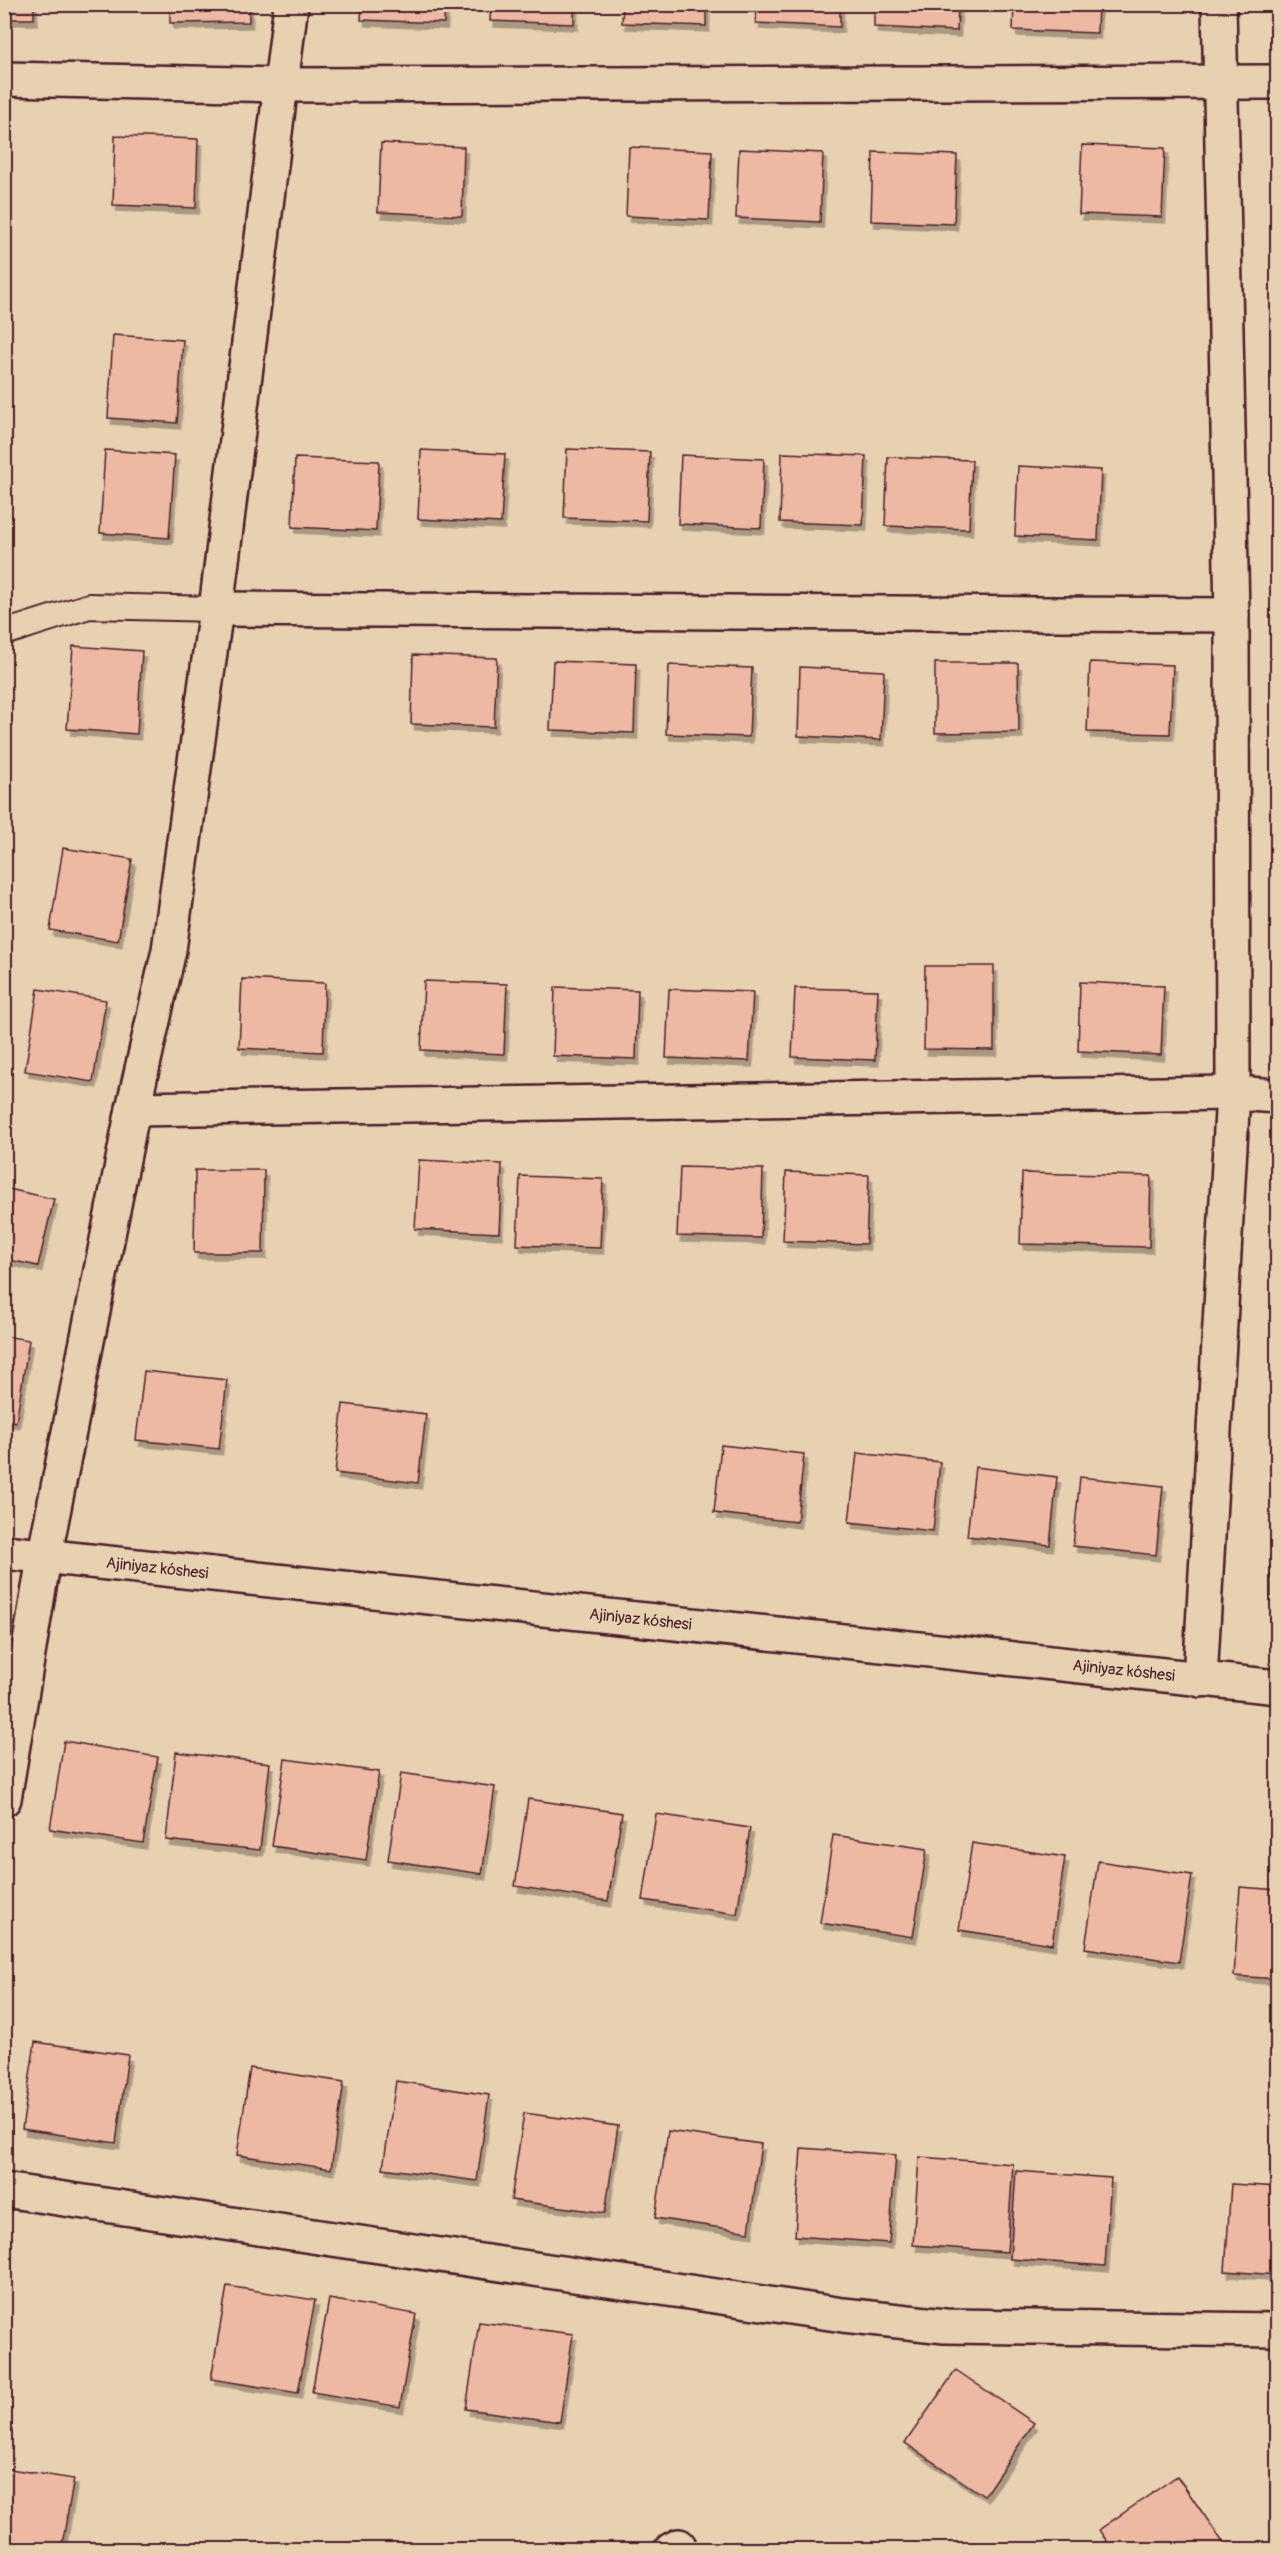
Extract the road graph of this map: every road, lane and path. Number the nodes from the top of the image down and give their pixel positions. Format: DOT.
graph roads {
  1 [pos="291,4"];
  2 [pos="1220,4"];
  3 [pos="4,79"];
  4 [pos="1220,82"];
  5 [pos="1278,82"];
  6 [pos="283,85"];
  7 [pos="216,609"];
  8 [pos="1232,615"];
  9 [pos="4,633"];
  10 [pos="1233,1093"];
  11 [pos="1278,1096"];
  12 [pos="133,1109"];
  13 [pos="4,1552"];
  14 [pos="44,1558"];
  15 [pos="1200,1680"];
  16 [pos="1278,1687"];
  17 [pos="4,1799"];
  18 [pos="4,2190"];
  19 [pos="1278,2330"];
  1 -- 6 [label="street"];
  2 -- 4 [label="street"];
  3 -- 6 [label="street"];
  4 -- 5 [label="street"];
  4 -- 6 [label="street"];
  4 -- 8 [label="street"];
  6 -- 7 [label="street"];
  7 -- 8 [label="street"];
  7 -- 9 [label="lane"];
  7 -- 12 [label="street"];
  8 -- 10 [label="street"];
  10 -- 11 [label="street"];
  10 -- 12 [label="street"];
  10 -- 15 [label="street"];
  12 -- 14 [label="street"];
  13 -- 14 [label="street, Ajiniyaz kóshesi"];
  14 -- 15 [label="street, Ajiniyaz kóshesi"];
  14 -- 17 [label="street"];
  15 -- 16 [label="street, Ajiniyaz kóshesi"];
  18 -- 19 [label="street"];
}
